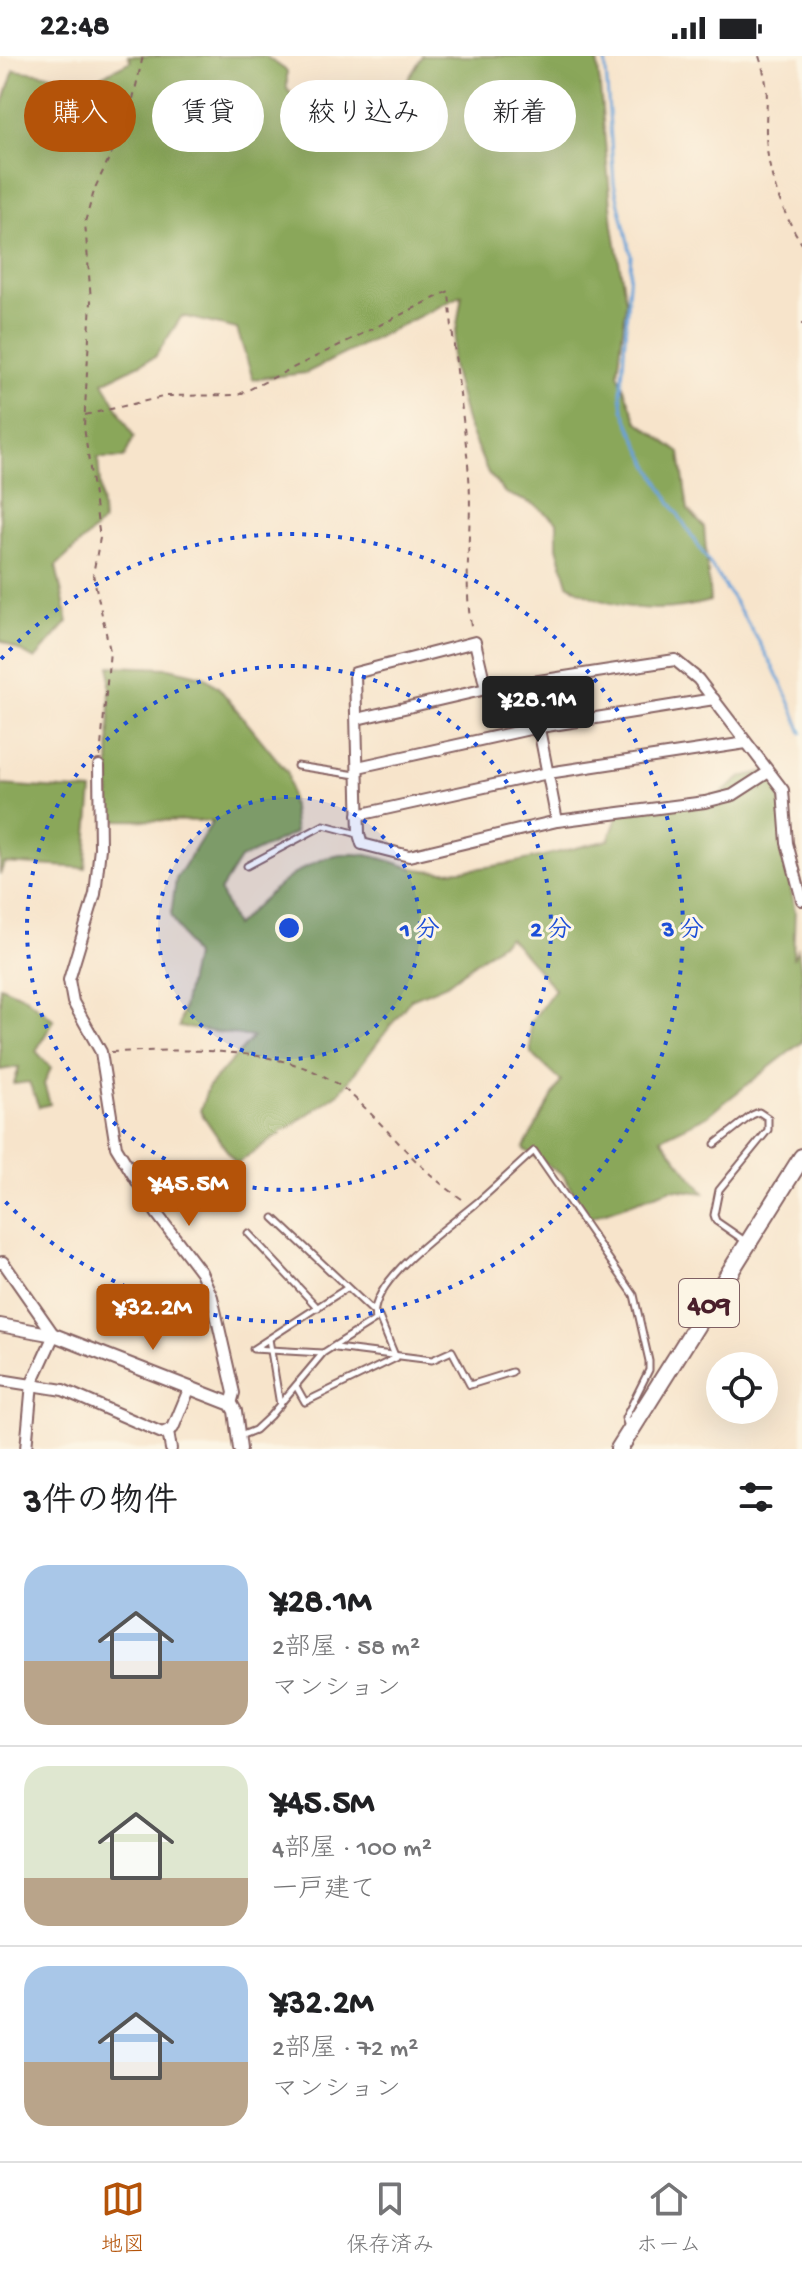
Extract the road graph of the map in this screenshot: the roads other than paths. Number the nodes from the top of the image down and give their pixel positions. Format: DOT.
graph roads {
  1 [pos="486,689"];
  2 [pos="714,699"];
  3 [pos="357,719"];
  4 [pos="534,728"];
  5 [pos="746,743"];
  6 [pos="99,766"];
  7 [pos="297,766"];
  8 [pos="358,771"];
  9 [pos="548,773"];
  10 [pos="767,773"];
  11 [pos="358,815"];
  12 [pos="557,821"];
  13 [pos="359,834"];
  14 [pos="247,866"];
  15 [pos="802,900"];
  16 [pos="715,1144"];
  17 [pos="802,1157"];
  18 [pos="274,1218"];
  19 [pos="248,1233"];
  20 [pos="746,1242"];
  21 [pos="0,1263"];
  22 [pos="347,1288"];
  23 [pos="318,1308"];
  24 [pos="374,1313"];
  25 [pos="0,1325"];
  26 [pos="54,1335"];
  27 [pos="269,1339"];
  28 [pos="335,1348"];
  29 [pos="271,1350"];
  30 [pos="323,1353"];
  31 [pos="396,1358"];
  32 [pos="512,1372"];
  33 [pos="0,1380"];
  34 [pos="32,1383"];
  35 [pos="296,1386"];
  36 [pos="190,1387"];
  37 [pos="231,1404"];
  38 [pos="280,1406"];
  39 [pos="168,1432"];
  40 [pos="630,1432"];
  41 [pos="240,1442"];
  42 [pos="26,1449"];
  43 [pos="171,1449"];
  44 [pos="619,1449"];
  1 -- 2 [label="street"];
  1 -- 3 [label="street"];
  1 -- 3 [label="street"];
  1 -- 4 [label="street"];
  2 -- 4 [label="street"];
  2 -- 5 [label="street"];
  3 -- 8 [label="street"];
  4 -- 8 [label="street"];
  4 -- 9 [label="street"];
  5 -- 9 [label="street"];
  5 -- 10 [label="street"];
  6 -- 37 [label="street"];
  7 -- 8 [label="lane"];
  8 -- 11 [label="street"];
  9 -- 11 [label="street"];
  9 -- 12 [label="street"];
  10 -- 12 [label="street"];
  10 -- 15 [label="street"];
  11 -- 13 [label="street"];
  12 -- 13 [label="street"];
  13 -- 14 [label="lane"];
  16 -- 20 [label="lane"];
  17 -- 20 [label="highway, 409"];
  18 -- 22 [label="lane"];
  19 -- 23 [label="lane"];
  20 -- 40 [label="highway, 409"];
  21 -- 26 [label="street"];
  22 -- 23 [label="lane"];
  22 -- 24 [label="lane"];
  23 -- 27 [label="lane"];
  24 -- 28 [label="lane"];
  24 -- 31 [label="lane"];
  24 -- 40 [label="lane"];
  25 -- 26 [label="street"];
  26 -- 34 [label="street"];
  26 -- 36 [label="street"];
  27 -- 29 [label="lane"];
  27 -- 29 [label="lane"];
  28 -- 30 [label="lane"];
  28 -- 31 [label="lane"];
  29 -- 30 [label="lane"];
  29 -- 38 [label="lane"];
  30 -- 35 [label="lane"];
  31 -- 32 [label="lane"];
  31 -- 35 [label="lane"];
  33 -- 34 [label="street"];
  34 -- 39 [label="street"];
  34 -- 42 [label="street"];
  35 -- 38 [label="lane"];
  36 -- 37 [label="street"];
  36 -- 39 [label="street"];
  37 -- 41 [label="street"];
  38 -- 41 [label="lane"];
  39 -- 43 [label="street"];
  40 -- 44 [label="highway, 409"];
}
